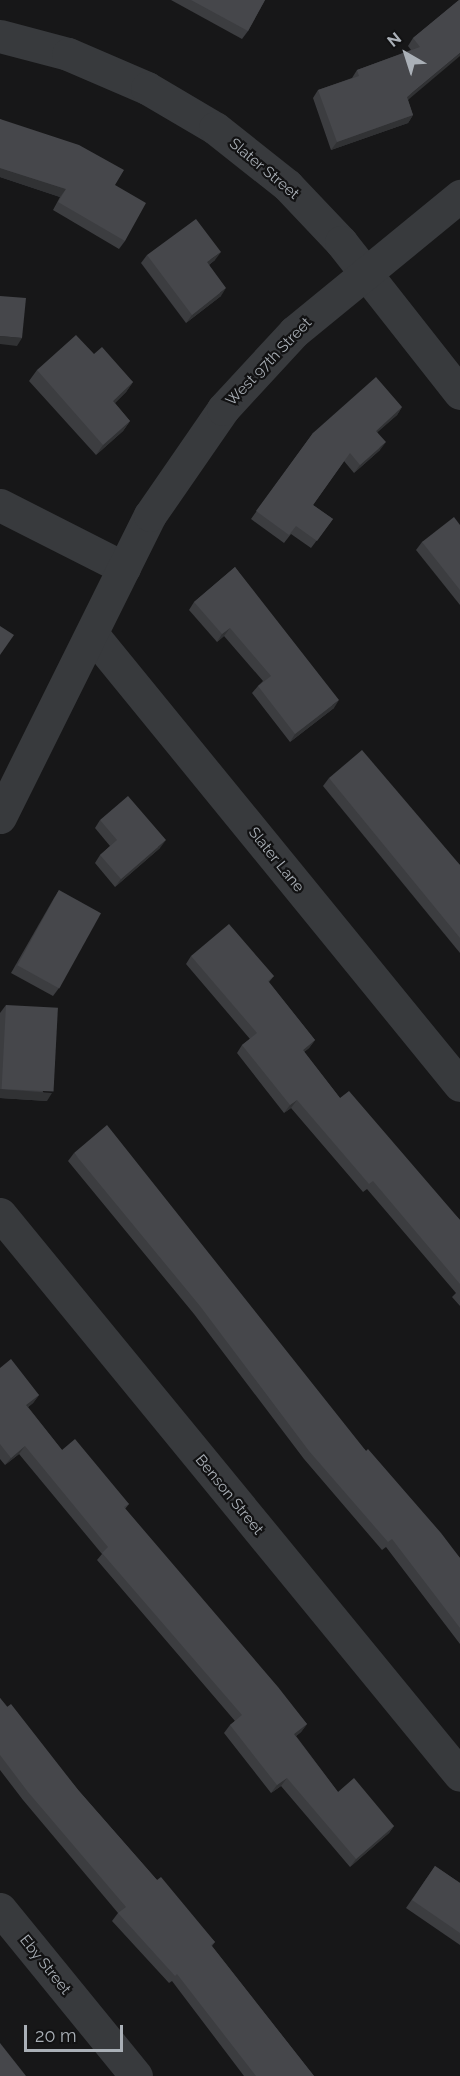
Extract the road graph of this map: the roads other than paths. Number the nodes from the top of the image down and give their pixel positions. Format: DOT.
graph roads {
  1 [pos="0,36"];
  2 [pos="460,196"];
  3 [pos="364,273"];
  4 [pos="460,393"];
  5 [pos="0,505"];
  6 [pos="124,568"];
  7 [pos="92,634"];
  8 [pos="0,817"];
  9 [pos="460,1085"];
  10 [pos="0,1214"];
  11 [pos="460,1774"];
  12 [pos="0,1909"];
  13 [pos="136,2076"];
  1 -- 3 [label="street, Slater Street"];
  2 -- 3 [label="street, West 97th Street"];
  3 -- 4 [label="street, Slater Street"];
  3 -- 6 [label="street, West 97th Street"];
  5 -- 6 [label="street"];
  6 -- 7 [label="street, West 97th Street"];
  7 -- 8 [label="street, West 97th Street"];
  7 -- 9 [label="street, Slater Lane"];
  10 -- 11 [label="street, Benson Street"];
  12 -- 13 [label="street, Eby Street"];
}
